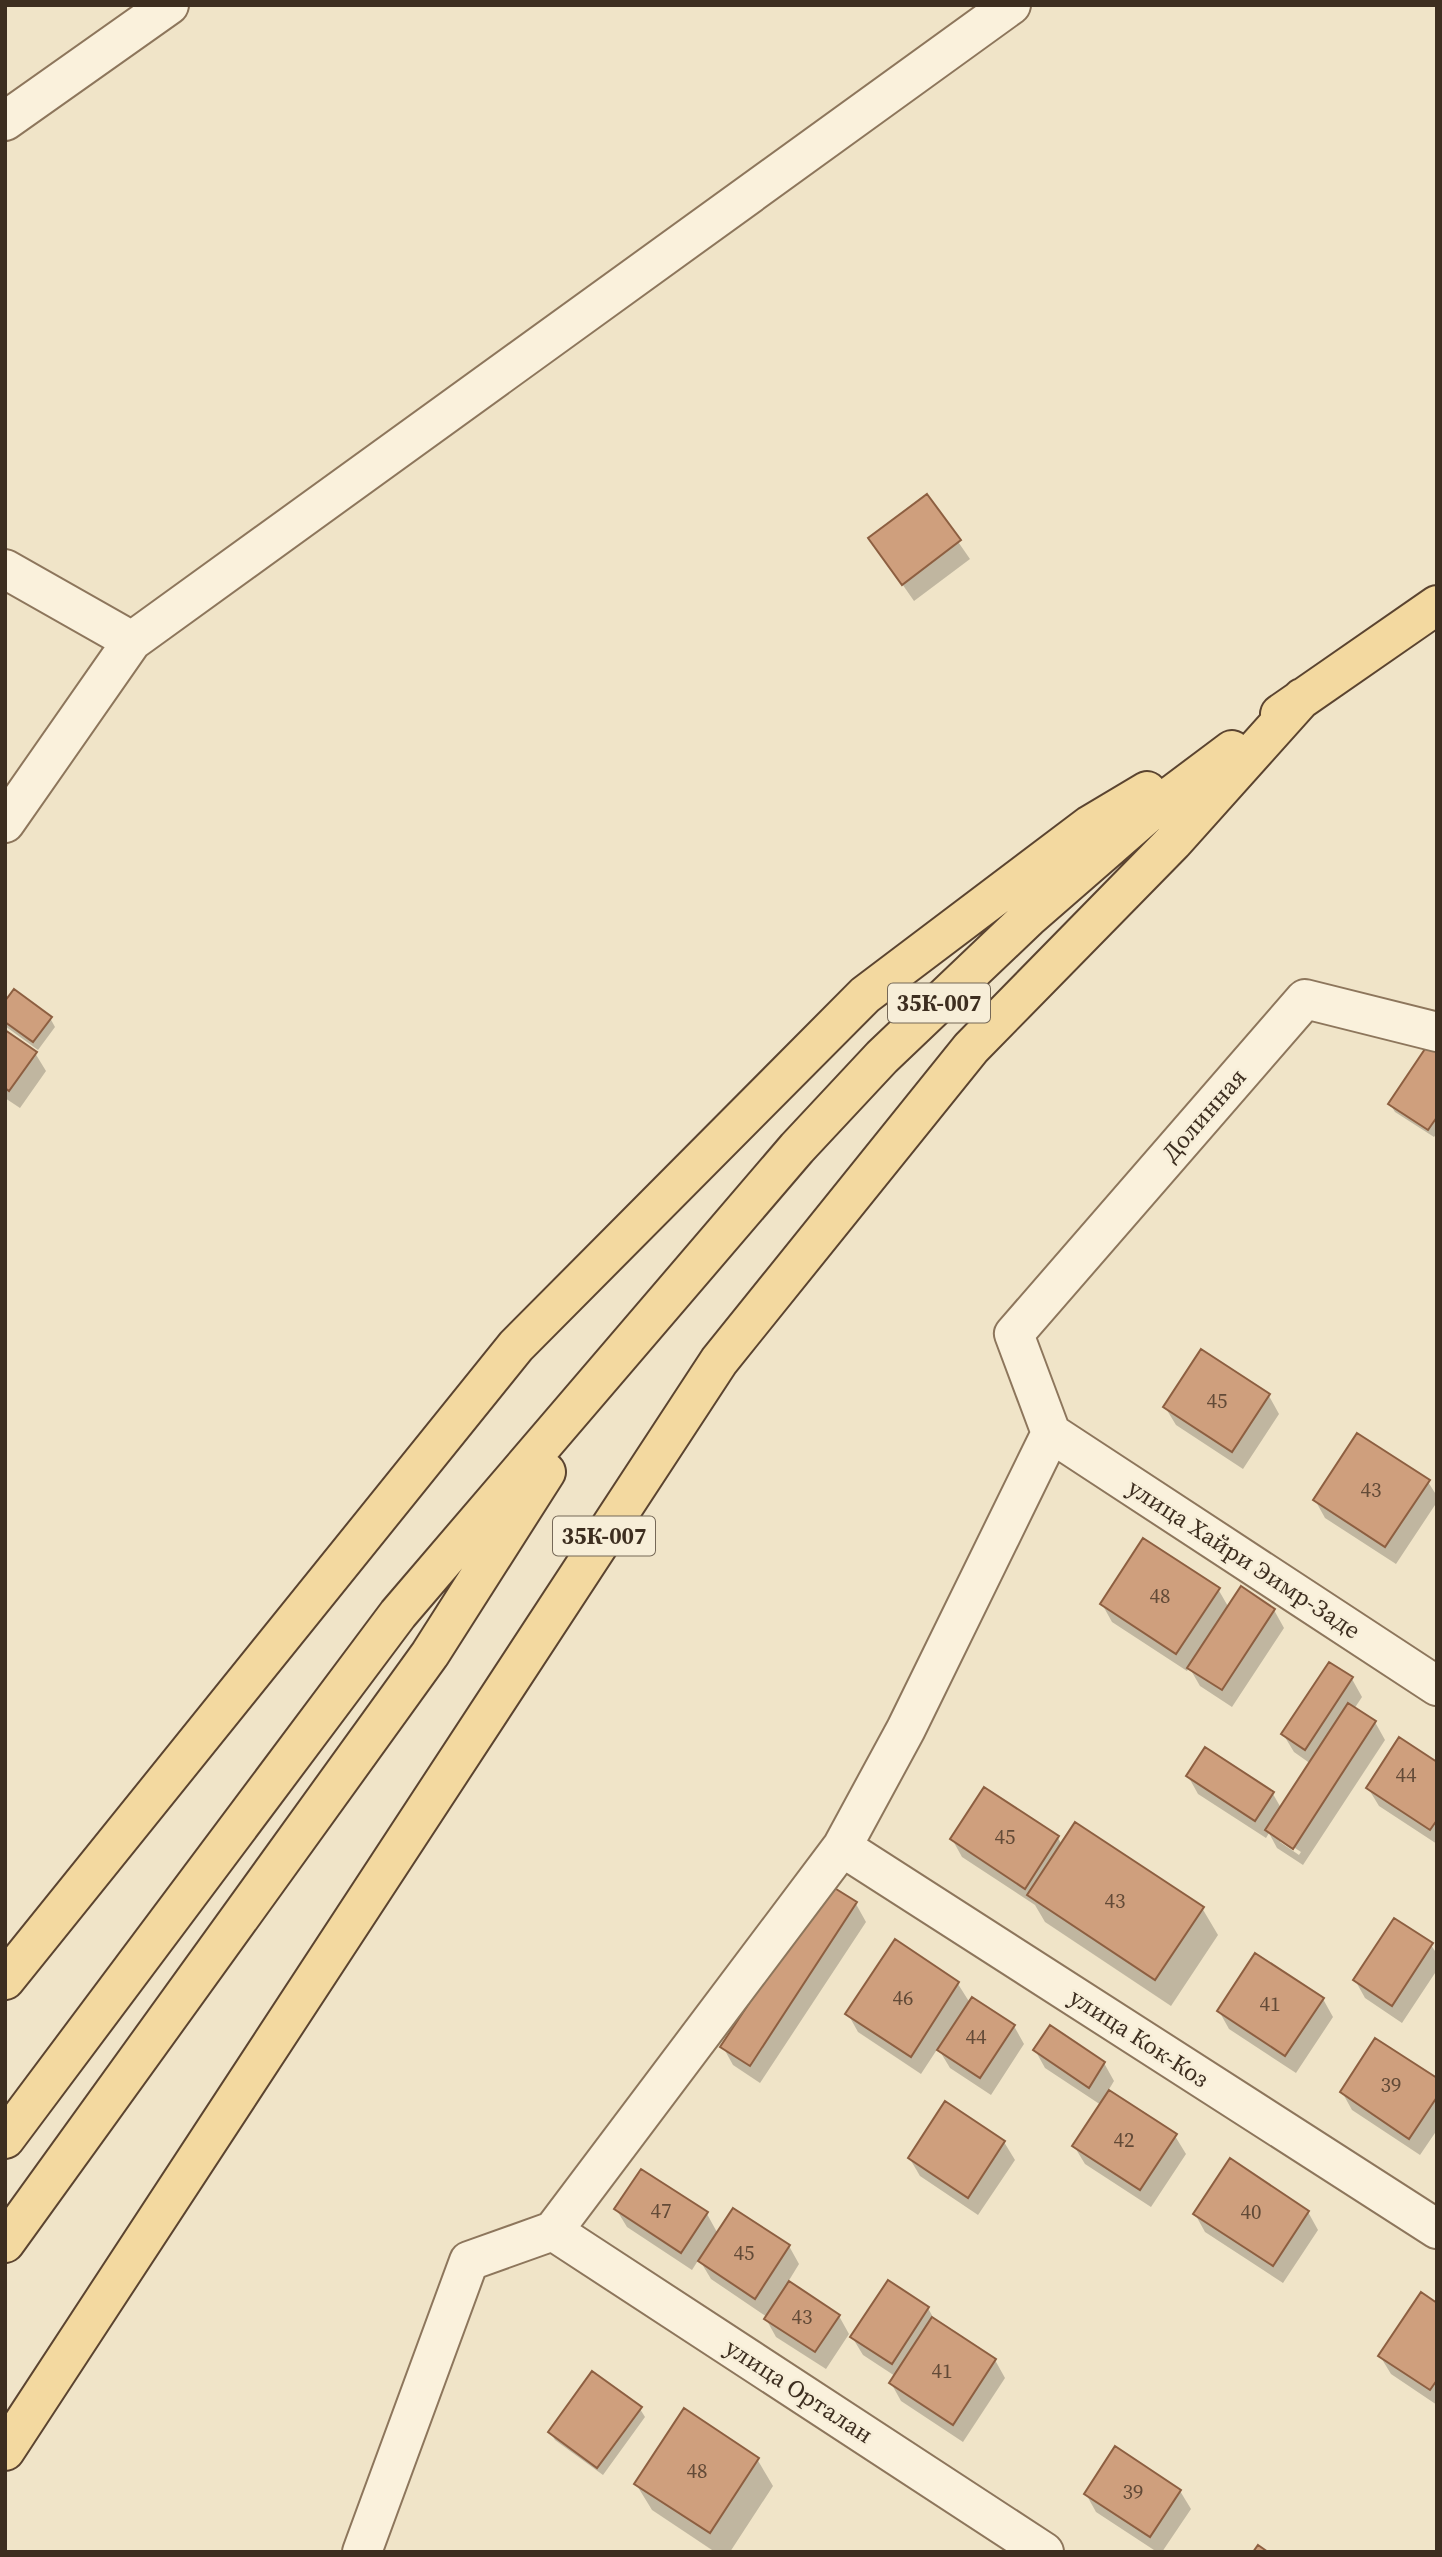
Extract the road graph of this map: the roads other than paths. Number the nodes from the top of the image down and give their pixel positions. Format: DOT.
graph roads {
  1 [pos="169,5"];
  2 [pos="1012,5"];
  3 [pos="5,121"];
  4 [pos="5,569"];
  5 [pos="1437,605"];
  6 [pos="132,641"];
  7 [pos="1302,698"];
  8 [pos="5,823"];
  9 [pos="1437,1032"];
  10 [pos="621,1355"];
  11 [pos="1051,1433"];
  12 [pos="1437,1686"];
  13 [pos="842,1847"];
  14 [pos="5,1980"];
  15 [pos="5,2139"];
  16 [pos="1437,2229"];
  17 [pos="553,2231"];
  18 [pos="5,2243"];
  19 [pos="5,2451"];
  20 [pos="362,2552"];
  21 [pos="1044,2552"];
  1 -- 3 [label="street"];
  2 -- 6 [label="street"];
  4 -- 6 [label="street"];
  5 -- 7 [label="main road, 35К-007"];
  6 -- 8 [label="street"];
  7 -- 10 [label="main road, 35К-007"];
  7 -- 14 [label="main road, 35К-007"];
  7 -- 19 [label="main road, 35К-007"];
  9 -- 11 [label="street, Долинная"];
  10 -- 15 [label="main road, 35К-007"];
  10 -- 18 [label="main road, 35К-007"];
  11 -- 12 [label="street, улица Хайри Эимр-Заде"];
  11 -- 13 [label="street"];
  13 -- 16 [label="street, улица Кок-Коз"];
  13 -- 17 [label="street"];
  17 -- 20 [label="street"];
  17 -- 21 [label="street, улица Орталан"];
}
